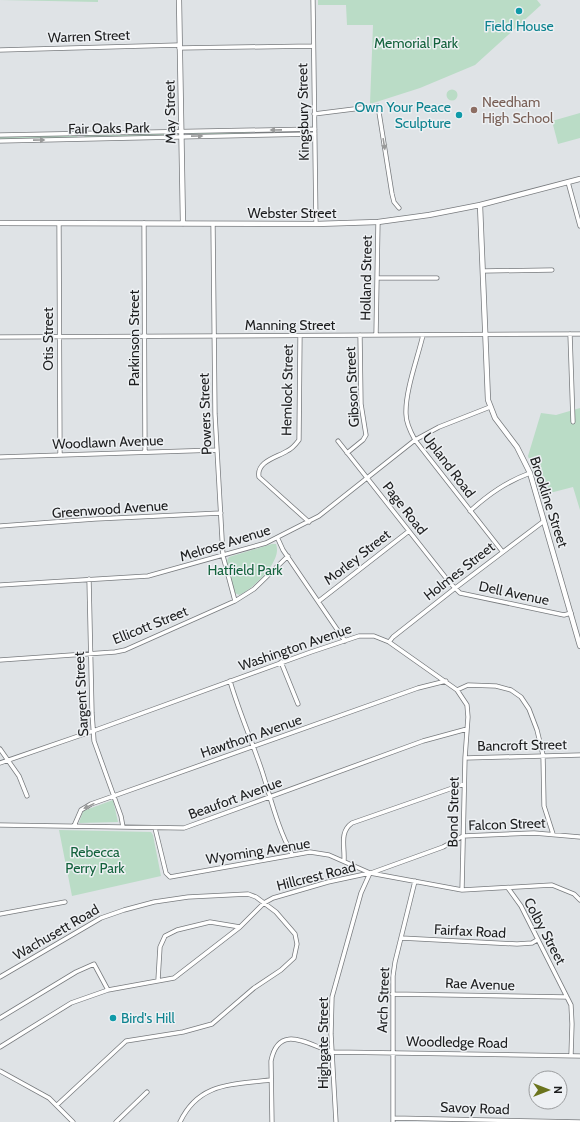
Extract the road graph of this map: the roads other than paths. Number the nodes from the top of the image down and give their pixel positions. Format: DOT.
graph roads {
  1 [pos="178,0"];
  2 [pos="312,0"];
  3 [pos="179,46"];
  4 [pos="313,46"];
  5 [pos="0,50"];
  6 [pos="314,114"];
  7 [pos="315,129"];
  8 [pos="255,130"];
  9 [pos="181,131"];
  10 [pos="81,133"];
  11 [pos="315,134"];
  12 [pos="0,135"];
  13 [pos="255,135"];
  14 [pos="181,137"];
  15 [pos="81,140"];
  16 [pos="0,141"];
  17 [pos="580,179"];
  18 [pos="568,182"];
  19 [pos="480,205"];
  20 [pos="399,208"];
  21 [pos="378,222"];
  22 [pos="0,223"];
  23 [pos="144,223"];
  24 [pos="59,224"];
  25 [pos="183,224"];
  26 [pos="213,224"];
  27 [pos="316,224"];
  28 [pos="580,226"];
  29 [pos="552,270"];
  30 [pos="483,271"];
  31 [pos="377,278"];
  32 [pos="437,278"];
  33 [pos="484,334"];
  34 [pos="570,334"];
  35 [pos="580,334"];
  36 [pos="360,335"];
  37 [pos="376,335"];
  38 [pos="423,335"];
  39 [pos="145,336"];
  40 [pos="214,336"];
  41 [pos="300,336"];
  42 [pos="0,337"];
  43 [pos="60,337"];
  44 [pos="490,407"];
  45 [pos="573,422"];
  46 [pos="415,440"];
  47 [pos="338,441"];
  48 [pos="218,450"];
  49 [pos="145,452"];
  50 [pos="347,453"];
  51 [pos="60,455"];
  52 [pos="0,457"];
  53 [pos="530,473"];
  54 [pos="368,477"];
  55 [pos="470,511"];
  56 [pos="221,513"];
  57 [pos="544,521"];
  58 [pos="309,522"];
  59 [pos="0,526"];
  60 [pos="409,531"];
  61 [pos="278,539"];
  62 [pos="502,551"];
  63 [pos="222,556"];
  64 [pos="288,556"];
  65 [pos="89,579"];
  66 [pos="0,585"];
  67 [pos="454,588"];
  68 [pos="319,601"];
  69 [pos="235,602"];
  70 [pos="571,613"];
  71 [pos="345,640"];
  72 [pos="389,642"];
  73 [pos="580,646"];
  74 [pos="90,654"];
  75 [pos="0,660"];
  76 [pos="282,662"];
  77 [pos="230,681"];
  78 [pos="446,681"];
  79 [pos="457,690"];
  80 [pos="298,704"];
  81 [pos="467,729"];
  82 [pos="93,731"];
  83 [pos="252,746"];
  84 [pos="0,749"];
  85 [pos="543,755"];
  86 [pos="580,755"];
  87 [pos="465,758"];
  88 [pos="7,760"];
  89 [pos="0,763"];
  90 [pos="464,784"];
  91 [pos="27,796"];
  92 [pos="114,796"];
  93 [pos="270,797"];
  94 [pos="0,825"];
  95 [pos="74,826"];
  96 [pos="123,827"];
  97 [pos="155,828"];
  98 [pos="552,834"];
  99 [pos="463,836"];
  100 [pos="580,837"];
  101 [pos="292,854"];
  102 [pos="344,860"];
  103 [pos="370,873"];
  104 [pos="415,882"];
  105 [pos="508,888"];
  106 [pos="462,890"];
  107 [pos="580,900"];
  108 [pos="65,902"];
  109 [pos="264,903"];
  110 [pos="0,914"];
  111 [pos="240,927"];
  112 [pos="401,938"];
  113 [pos="537,940"];
  114 [pos="0,977"];
  115 [pos="158,980"];
  116 [pos="108,990"];
  117 [pos="392,994"];
  118 [pos="567,997"];
  119 [pos="0,1018"];
  120 [pos="0,1047"];
  121 [pos="333,1052"];
  122 [pos="392,1052"];
  123 [pos="571,1056"];
  124 [pos="580,1056"];
  125 [pos="0,1071"];
  126 [pos="270,1080"];
  127 [pos="147,1092"];
  128 [pos="58,1105"];
  129 [pos="393,1120"];
  130 [pos="73,1122"];
  131 [pos="116,1122"];
  132 [pos="180,1122"];
  133 [pos="272,1122"];
  134 [pos="336,1122"];
  135 [pos="580,1122"];
  1 -- 3 [label="street, May Street"];
  2 -- 4 [label="street, Kingsbury Street"];
  3 -- 4 [label="street, Warren Street"];
  3 -- 5 [label="street, Warren Street"];
  3 -- 9 [label="street, May Street"];
  4 -- 6 [label="street, Kingsbury Street"];
  6 -- 7 [label="street, Kingsbury Street"];
  6 -- 20 [label="street, one-way"];
  7 -- 8 [label="street, Fair Oaks Park, one-way"];
  7 -- 11 [label="street, Kingsbury Street"];
  8 -- 9 [label="street, Fair Oaks Park"];
  8 -- 13 [label="street"];
  9 -- 10 [label="street, Fair Oaks Park"];
  9 -- 14 [label="street, May Street"];
  10 -- 12 [label="street, Fair Oaks Park"];
  10 -- 15 [label="street"];
  11 -- 13 [label="street, Fair Oaks Park"];
  11 -- 27 [label="street, Kingsbury Street"];
  14 -- 13 [label="street, Fair Oaks Park, one-way"];
  14 -- 15 [label="street, Fair Oaks Park"];
  14 -- 25 [label="street, May Street"];
  16 -- 15 [label="street, Fair Oaks Park, one-way"];
  17 -- 18 [label="street, Webster Street"];
  18 -- 19 [label="street, Webster Street"];
  18 -- 28 [label="street"];
  19 -- 21 [label="street, Webster Street"];
  19 -- 30 [label="street, Brookline Street"];
  21 -- 27 [label="street, Webster Street"];
  21 -- 31 [label="street, Holland Street"];
  22 -- 24 [label="street, Webster Street"];
  23 -- 24 [label="street, Webster Street"];
  23 -- 25 [label="street, Webster Street"];
  23 -- 39 [label="street, Parkinson Street"];
  24 -- 43 [label="street, Otis Street"];
  25 -- 26 [label="street, Webster Street"];
  26 -- 27 [label="street, Webster Street"];
  26 -- 40 [label="street, Powers Street"];
  29 -- 30 [label="street"];
  30 -- 33 [label="street, Brookline Street"];
  31 -- 32 [label="street"];
  31 -- 37 [label="street, Holland Street"];
  33 -- 34 [label="street, Manning Street"];
  33 -- 38 [label="street, Manning Street"];
  33 -- 44 [label="street, Brookline Street"];
  34 -- 35 [label="street, Manning Street"];
  34 -- 45 [label="street"];
  36 -- 37 [label="street, Manning Street"];
  36 -- 41 [label="street, Manning Street"];
  36 -- 50 [label="street, Gibson Street"];
  37 -- 38 [label="street, Manning Street"];
  38 -- 46 [label="street, Upland Road"];
  39 -- 40 [label="street, Manning Street"];
  39 -- 43 [label="street, Manning Street"];
  39 -- 49 [label="street, Parkinson Street"];
  40 -- 41 [label="street, Manning Street"];
  40 -- 48 [label="street, Powers Street"];
  41 -- 58 [label="street, Hemlock Street"];
  42 -- 43 [label="street, Manning Street"];
  43 -- 51 [label="street, Otis Street"];
  44 -- 46 [label="street, Melrose Avenue"];
  44 -- 53 [label="street, Brookline Street"];
  46 -- 54 [label="street, Melrose Avenue"];
  46 -- 55 [label="street, Upland Road"];
  47 -- 50 [label="street, Page Road"];
  48 -- 49 [label="street, Woodlawn Avenue"];
  48 -- 56 [label="street, Powers Street"];
  49 -- 51 [label="street, Woodlawn Avenue"];
  50 -- 54 [label="street, Page Road"];
  51 -- 52 [label="street, Woodlawn Avenue"];
  53 -- 55 [label="street"];
  53 -- 57 [label="street, Brookline Street"];
  54 -- 58 [label="street, Melrose Avenue"];
  54 -- 60 [label="street, Page Road"];
  55 -- 62 [label="street, Upland Road"];
  56 -- 59 [label="street, Greenwood Avenue"];
  56 -- 63 [label="street, Powers Street"];
  57 -- 62 [label="street, Holmes Street"];
  57 -- 70 [label="street, Brookline Street"];
  58 -- 61 [label="street, Melrose Avenue"];
  60 -- 67 [label="street, Page Road"];
  60 -- 68 [label="street, Morley Street"];
  61 -- 63 [label="street, Melrose Avenue"];
  61 -- 64 [label="street"];
  62 -- 67 [label="street, Holmes Street"];
  63 -- 65 [label="street, Melrose Avenue"];
  63 -- 69 [label="street, Powers Street"];
  64 -- 68 [label="street"];
  64 -- 69 [label="street, Ellicott Street"];
  65 -- 66 [label="street, Melrose Avenue"];
  65 -- 74 [label="street, Sargent Street"];
  67 -- 70 [label="street, Dell Avenue"];
  67 -- 72 [label="street, Holmes Street"];
  68 -- 71 [label="street"];
  69 -- 74 [label="street, Ellicott Street"];
  70 -- 73 [label="street, Brookline Street"];
  71 -- 72 [label="street, Washington Avenue"];
  71 -- 76 [label="street, Washington Avenue"];
  72 -- 78 [label="street, Washington Avenue"];
  74 -- 75 [label="street, Ellicott Street"];
  74 -- 82 [label="street, Sargent Street"];
  76 -- 77 [label="street, Washington Avenue"];
  76 -- 80 [label="street"];
  77 -- 82 [label="street, Washington Avenue"];
  77 -- 83 [label="street"];
  78 -- 79 [label="street, Washington Avenue"];
  78 -- 83 [label="street, Hawthorn Avenue"];
  79 -- 81 [label="street, Bond Street"];
  79 -- 85 [label="street"];
  81 -- 87 [label="street, Bond Street"];
  81 -- 93 [label="street, Beaufort Avenue"];
  82 -- 88 [label="street, Washington Avenue"];
  82 -- 92 [label="street, Sargent Street"];
  83 -- 92 [label="street, Hawthorn Avenue"];
  83 -- 93 [label="street"];
  84 -- 88 [label="street"];
  85 -- 86 [label="street, Bancroft Street"];
  85 -- 87 [label="street, Bancroft Street"];
  85 -- 98 [label="street"];
  87 -- 90 [label="street, Bond Street"];
  88 -- 89 [label="street, Washington Avenue"];
  88 -- 91 [label="street"];
  90 -- 99 [label="street, Bond Street"];
  90 -- 102 [label="street"];
  92 -- 95 [label="street, Hawthorn Avenue, one-way"];
  92 -- 96 [label="street, Sargent Street"];
  93 -- 97 [label="street, Beaufort Avenue"];
  93 -- 101 [label="street"];
  94 -- 95 [label="street, Beaufort Avenue"];
  95 -- 96 [label="street, Beaufort Avenue"];
  96 -- 97 [label="street, Beaufort Avenue"];
  97 -- 101 [label="street, Wyoming Avenue"];
  98 -- 99 [label="street, Falcon Street"];
  98 -- 100 [label="street, Falcon Street"];
  99 -- 103 [label="street, Falcon Street"];
  99 -- 106 [label="street, Bond Street"];
  101 -- 102 [label="street, Wyoming Avenue"];
  102 -- 103 [label="street, Wyoming Avenue"];
  103 -- 104 [label="street, Hillcrest Road"];
  103 -- 109 [label="street, Hillcrest Road"];
  103 -- 121 [label="street, Highgate Street"];
  104 -- 106 [label="street, Hillcrest Road"];
  104 -- 112 [label="street, Arch Street"];
  105 -- 106 [label="street, Hillcrest Road"];
  105 -- 107 [label="street, Hillcrest Road"];
  105 -- 113 [label="street, Colby Street"];
  108 -- 110 [label="street"];
  109 -- 111 [label="street, Hillcrest Road"];
  109 -- 114 [label="street, Wachusett Road"];
  109 -- 128 [label="street, Wachusett Road"];
  111 -- 115 [label="street, Hillcrest Road"];
  111 -- 115 [label="street"];
  112 -- 113 [label="street, Fairfax Road"];
  112 -- 117 [label="street, Arch Street"];
  113 -- 118 [label="street, Colby Street"];
  115 -- 116 [label="street, Hillcrest Road"];
  116 -- 119 [label="street"];
  116 -- 120 [label="street, Hillcrest Road"];
  117 -- 118 [label="street, Rae Avenue"];
  117 -- 122 [label="street, Arch Street"];
  118 -- 123 [label="street, Colby Street"];
  121 -- 122 [label="street, Woodledge Road"];
  121 -- 126 [label="street"];
  121 -- 134 [label="street, Highgate Street"];
  122 -- 123 [label="street, Woodledge Road"];
  122 -- 129 [label="street, Arch Street"];
  123 -- 124 [label="street, Woodledge Road"];
  125 -- 128 [label="street"];
  126 -- 132 [label="street"];
  126 -- 133 [label="street"];
  127 -- 131 [label="street"];
  128 -- 130 [label="street"];
  129 -- 135 [label="street, Savoy Road"];
}
